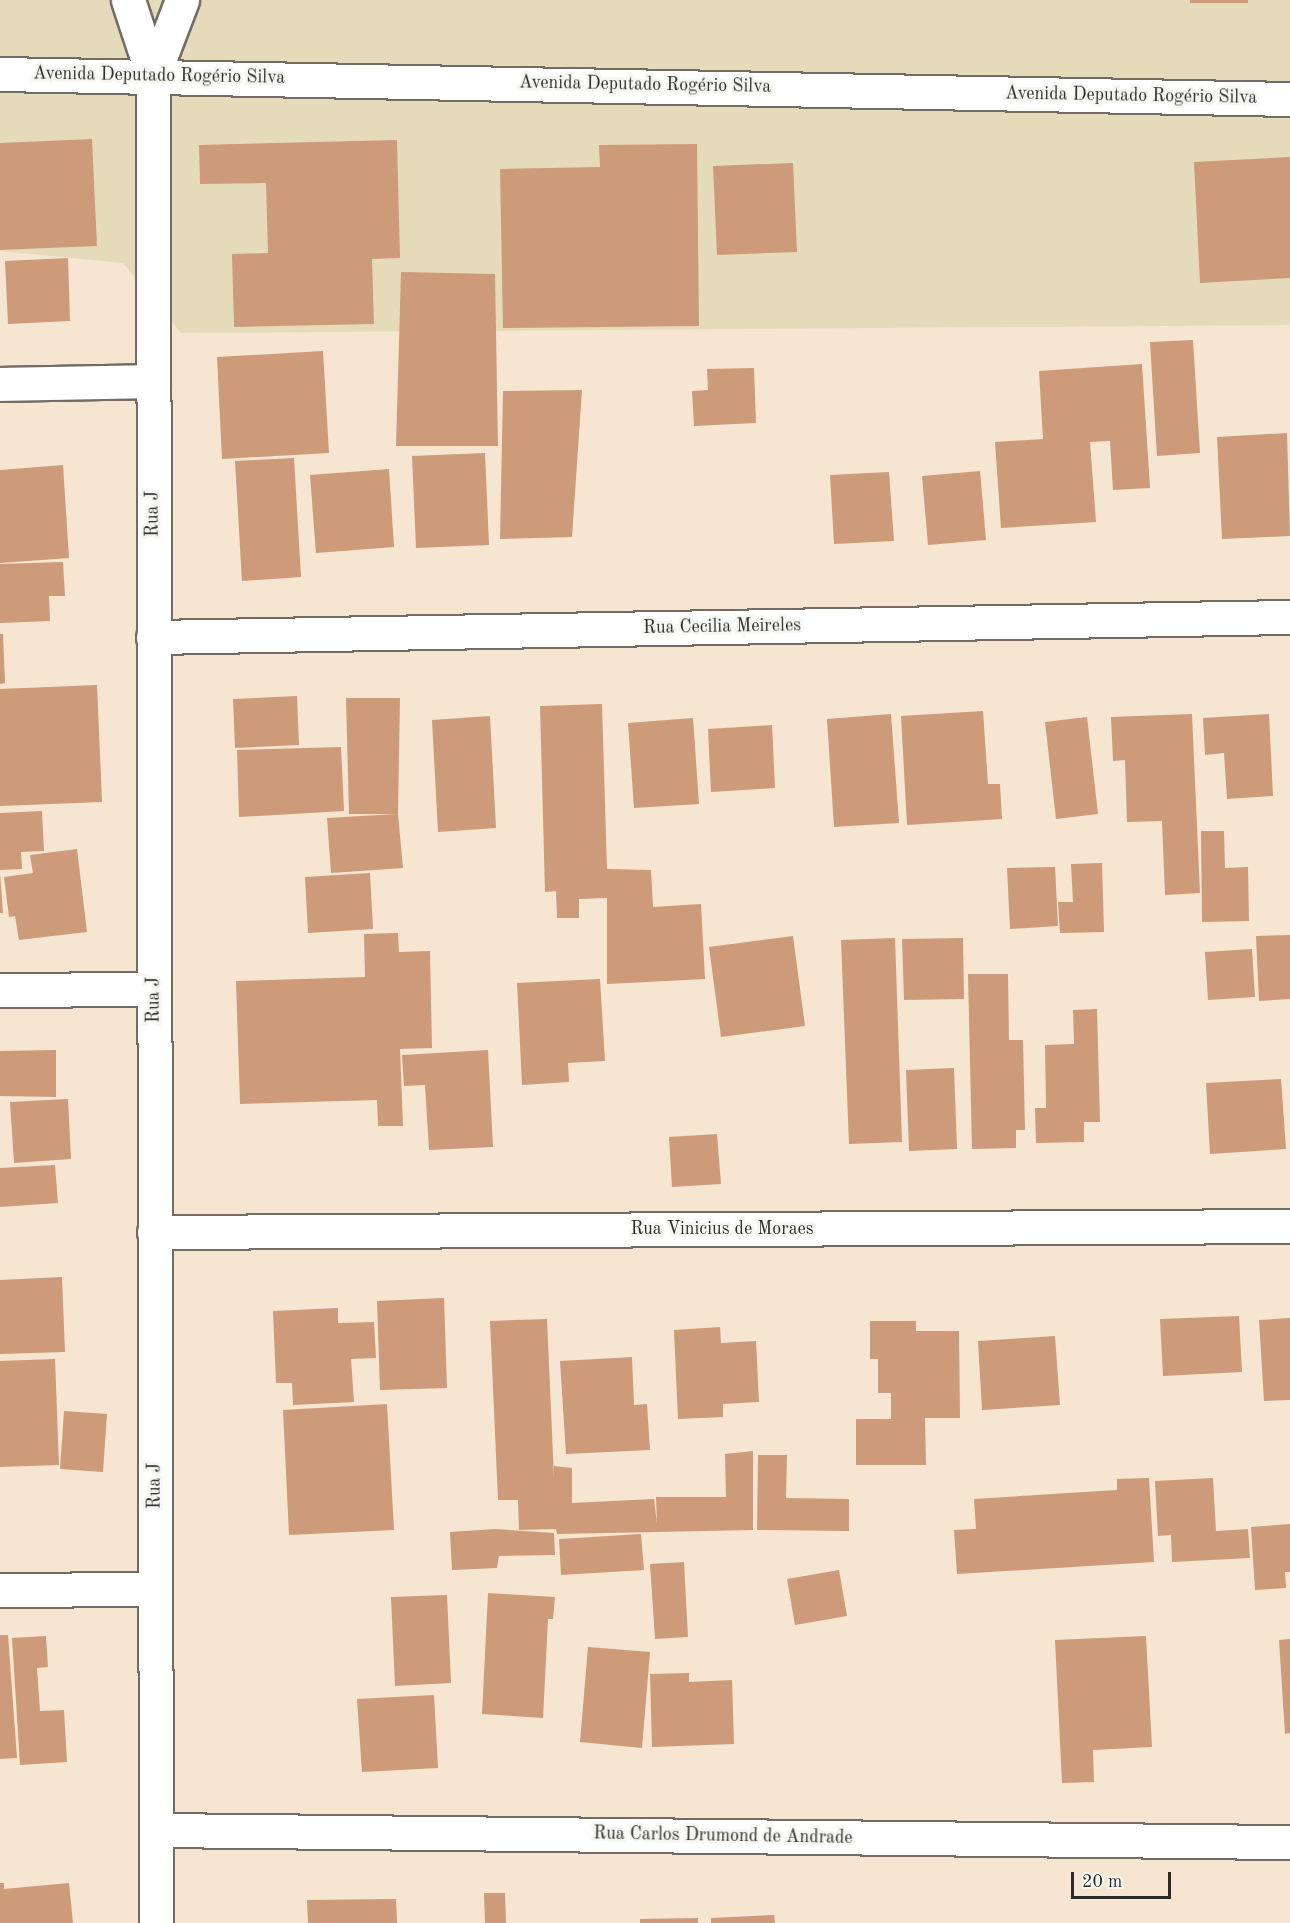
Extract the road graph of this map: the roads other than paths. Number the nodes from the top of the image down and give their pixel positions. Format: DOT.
graph roads {
  1 [pos="128,0"];
  2 [pos="182,0"];
  3 [pos="0,74"];
  4 [pos="153,76"];
  5 [pos="1290,99"];
  6 [pos="153,381"];
  7 [pos="0,384"];
  8 [pos="1290,617"];
  9 [pos="153,637"];
  10 [pos="154,988"];
  11 [pos="0,990"];
  12 [pos="1290,1226"];
  13 [pos="154,1232"];
  14 [pos="155,1589"];
  15 [pos="0,1590"];
  16 [pos="156,1830"];
  17 [pos="1290,1842"];
  18 [pos="156,1923"];
  1 -- 4 [label="street"];
  2 -- 4 [label="street"];
  3 -- 4 [label="street, Avenida Deputado Rogério Silva"];
  4 -- 5 [label="street, Avenida Deputado Rogério Silva"];
  4 -- 6 [label="street, Rua J"];
  6 -- 7 [label="street"];
  6 -- 9 [label="street, Rua J"];
  8 -- 9 [label="street, Rua Cecilia Meireles"];
  9 -- 10 [label="street, Rua J"];
  10 -- 11 [label="street"];
  10 -- 13 [label="street, Rua J"];
  12 -- 13 [label="street, Rua Vinicius de Moraes"];
  13 -- 14 [label="street, Rua J"];
  14 -- 15 [label="street"];
  14 -- 16 [label="street, Rua J"];
  16 -- 17 [label="street, Rua Carlos Drumond de Andrade"];
  16 -- 18 [label="street, Rua J"];
}
